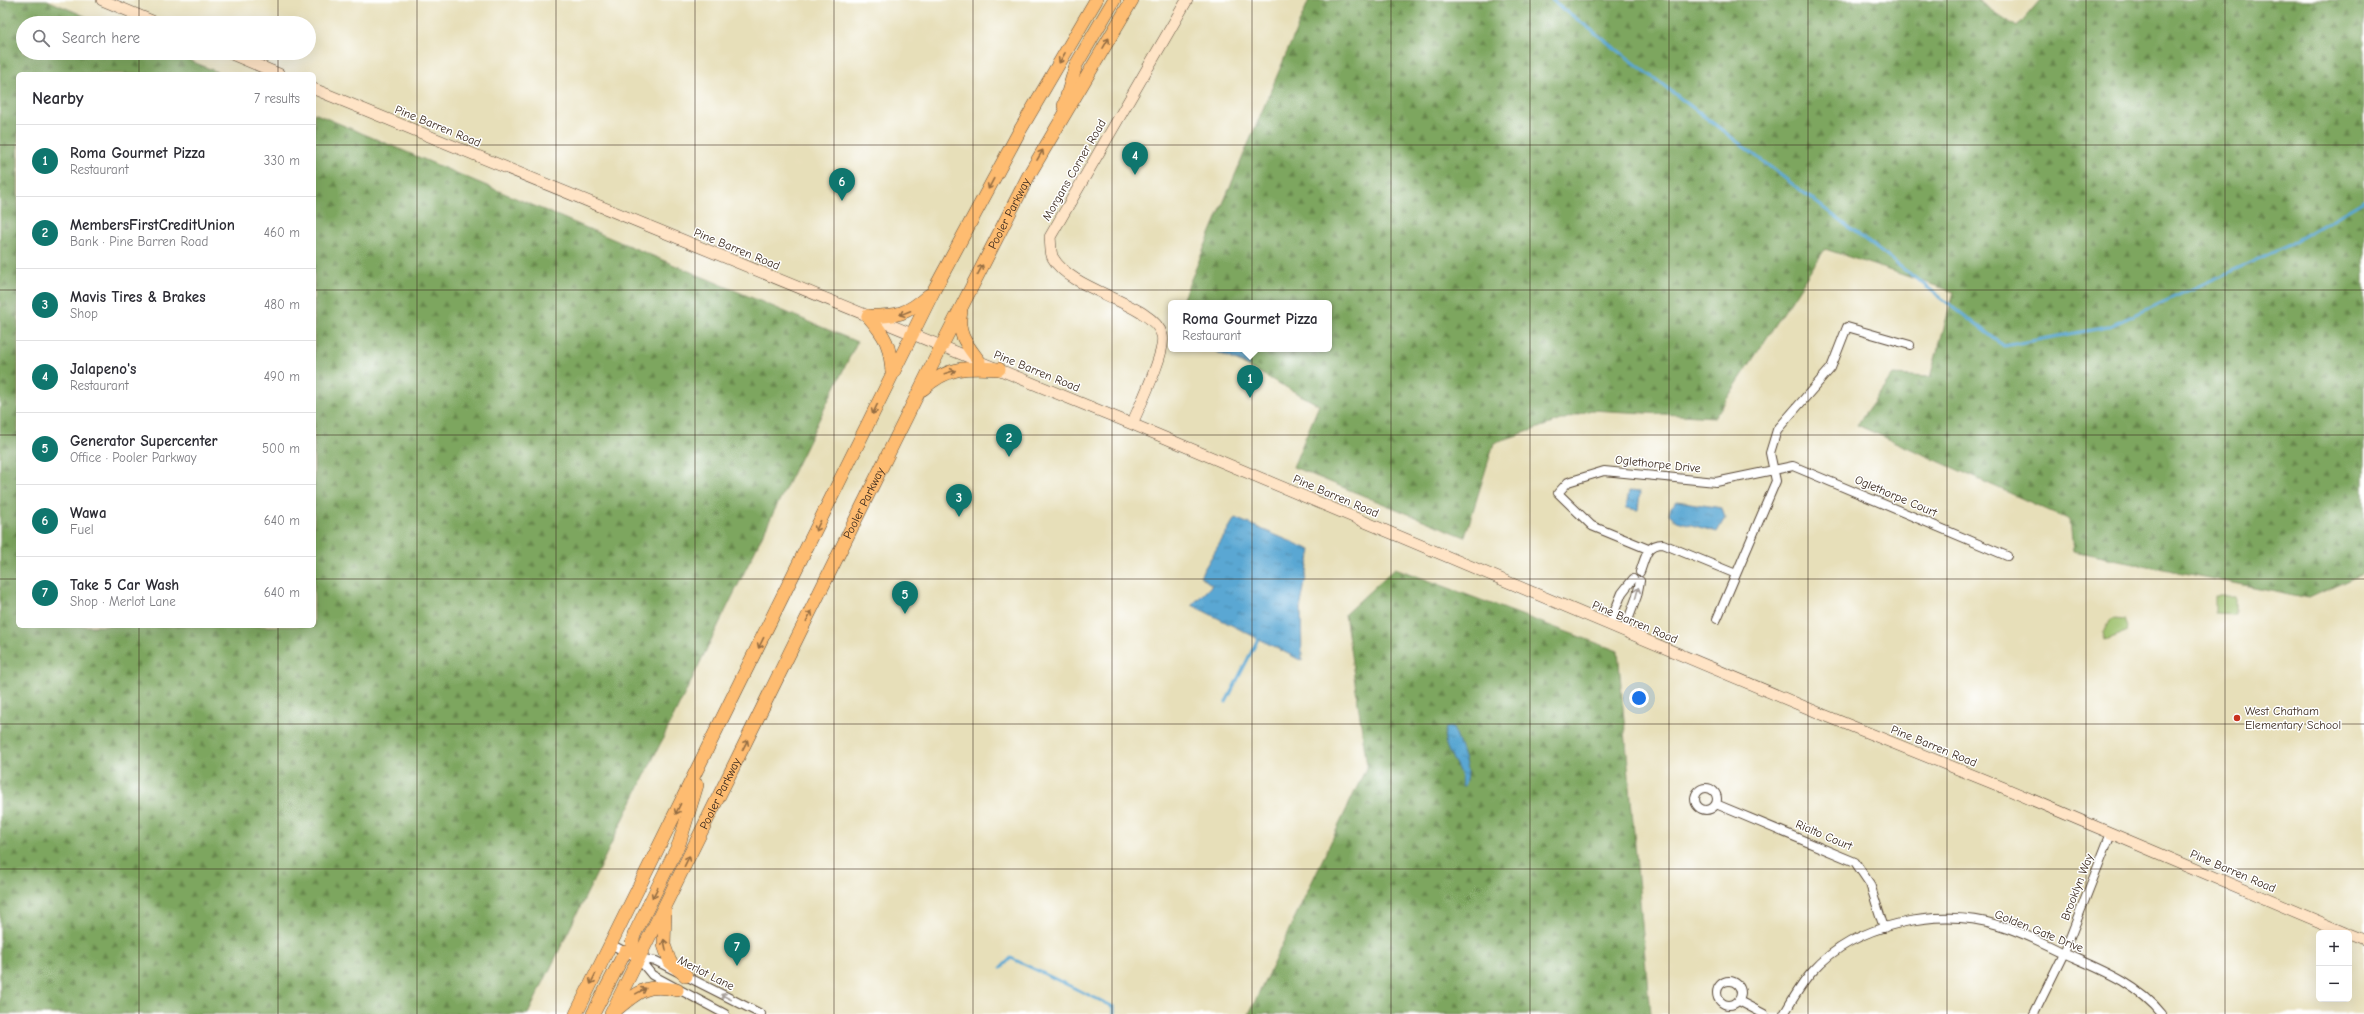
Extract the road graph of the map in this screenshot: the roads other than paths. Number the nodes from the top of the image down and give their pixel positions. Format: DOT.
graph roads {
  1 [pos="102,0"];
  2 [pos="1096,0"];
  3 [pos="1114,0"];
  4 [pos="1132,0"];
  5 [pos="1188,0"];
  6 [pos="140,16"];
  7 [pos="246,60"];
  8 [pos="274,72"];
  9 [pos="316,89"];
  10 [pos="1059,123"];
  11 [pos="934,290"];
  12 [pos="962,305"];
  13 [pos="868,316"];
  14 [pos="912,335"];
  15 [pos="1910,345"];
  16 [pos="942,346"];
  17 [pos="978,361"];
  18 [pos="999,369"];
  19 [pos="892,374"];
  20 [pos="919,393"];
  21 [pos="1132,424"];
  22 [pos="1774,469"];
  23 [pos="1648,549"];
  24 [pos="2007,556"];
  25 [pos="1640,572"];
  26 [pos="1736,574"];
  27 [pos="1717,619"];
  28 [pos="1609,625"];
  29 [pos="1624,631"];
  30 [pos="706,752"];
  31 [pos="1716,804"];
  32 [pos="2111,833"];
  33 [pos="666,903"];
  34 [pos="1884,928"];
  35 [pos="2339,930"];
  36 [pos="2352,936"];
  37 [pos="2364,940"];
  38 [pos="610,944"];
  39 [pos="625,952"];
  40 [pos="2064,953"];
  41 [pos="638,958"];
  42 [pos="686,976"];
  43 [pos="677,990"];
  44 [pos="1739,1001"];
  45 [pos="576,1014"];
  46 [pos="593,1014"];
  47 [pos="612,1014"];
  48 [pos="725,1014"];
  49 [pos="761,1014"];
  50 [pos="1764,1014"];
  51 [pos="1784,1014"];
  52 [pos="2034,1014"];
  53 [pos="2162,1014"];
  1 -- 6 [label="main road"];
  2 -- 11 [label="main road, one-way"];
  3 -- 10 [label="main road"];
  10 -- 4 [label="main road, Pooler Parkway, one-way"];
  5 -- 21 [label="main road, Morgans Corner Road"];
  7 -- 8 [label="main road"];
  9 -- 13 [label="main road, Pine Barren Road"];
  12 -- 10 [label="main road, Pooler Parkway, one-way"];
  11 -- 13 [label="main road, one-way"];
  11 -- 14 [label="main road"];
  12 -- 16 [label="main road, Pooler Parkway"];
  12 -- 17 [label="main road"];
  13 -- 14 [label="main road, Pine Barren Road"];
  13 -- 19 [label="main road"];
  14 -- 16 [label="main road, Pine Barren Road"];
  14 -- 19 [label="main road"];
  15 -- 22 [label="street"];
  16 -- 17 [label="main road, Pine Barren Road"];
  16 -- 20 [label="main road, Pooler Parkway"];
  17 -- 18 [label="main road, Pine Barren Road"];
  20 -- 18 [label="main road, one-way"];
  18 -- 21 [label="main road, Pine Barren Road"];
  19 -- 30 [label="main road, one-way"];
  33 -- 20 [label="main road, Pooler Parkway, one-way"];
  21 -- 28 [label="main road, Pine Barren Road"];
  22 -- 23 [label="street, Oglethorpe Drive"];
  22 -- 24 [label="street, Oglethorpe Court"];
  22 -- 26 [label="street"];
  23 -- 25 [label="street"];
  23 -- 26 [label="street"];
  26 -- 27 [label="street"];
  28 -- 29 [label="main road, Pine Barren Road"];
  29 -- 28 [label="street, one-way"];
  29 -- 32 [label="main road, Pine Barren Road"];
  30 -- 38 [label="main road, one-way"];
  30 -- 41 [label="main road, one-way"];
  31 -- 34 [label="street, Rialto Court"];
  32 -- 35 [label="main road, Pine Barren Road"];
  32 -- 40 [label="street, Brooklyn Way"];
  33 -- 41 [label="main road, Pooler Parkway"];
  42 -- 33 [label="main road, one-way"];
  34 -- 40 [label="street, Golden Gate Drive"];
  34 -- 51 [label="street, Golden Gate Drive"];
  36 -- 37 [label="main road, Pine Barren Road"];
  38 -- 39 [label="street, Merlot Lane"];
  38 -- 45 [label="main road, one-way"];
  39 -- 41 [label="street, Merlot Lane"];
  39 -- 46 [label="main road"];
  40 -- 52 [label="street, Brooklyn Way"];
  40 -- 53 [label="street, Golden Gate Drive"];
  41 -- 42 [label="street, Merlot Lane"];
  41 -- 43 [label="street, Merlot Lane"];
  41 -- 47 [label="main road, Pooler Parkway"];
  49 -- 42 [label="street, Merlot Lane, one-way"];
  47 -- 43 [label="main road, one-way"];
  43 -- 48 [label="street, Merlot Lane"];
  44 -- 50 [label="street"];
}
